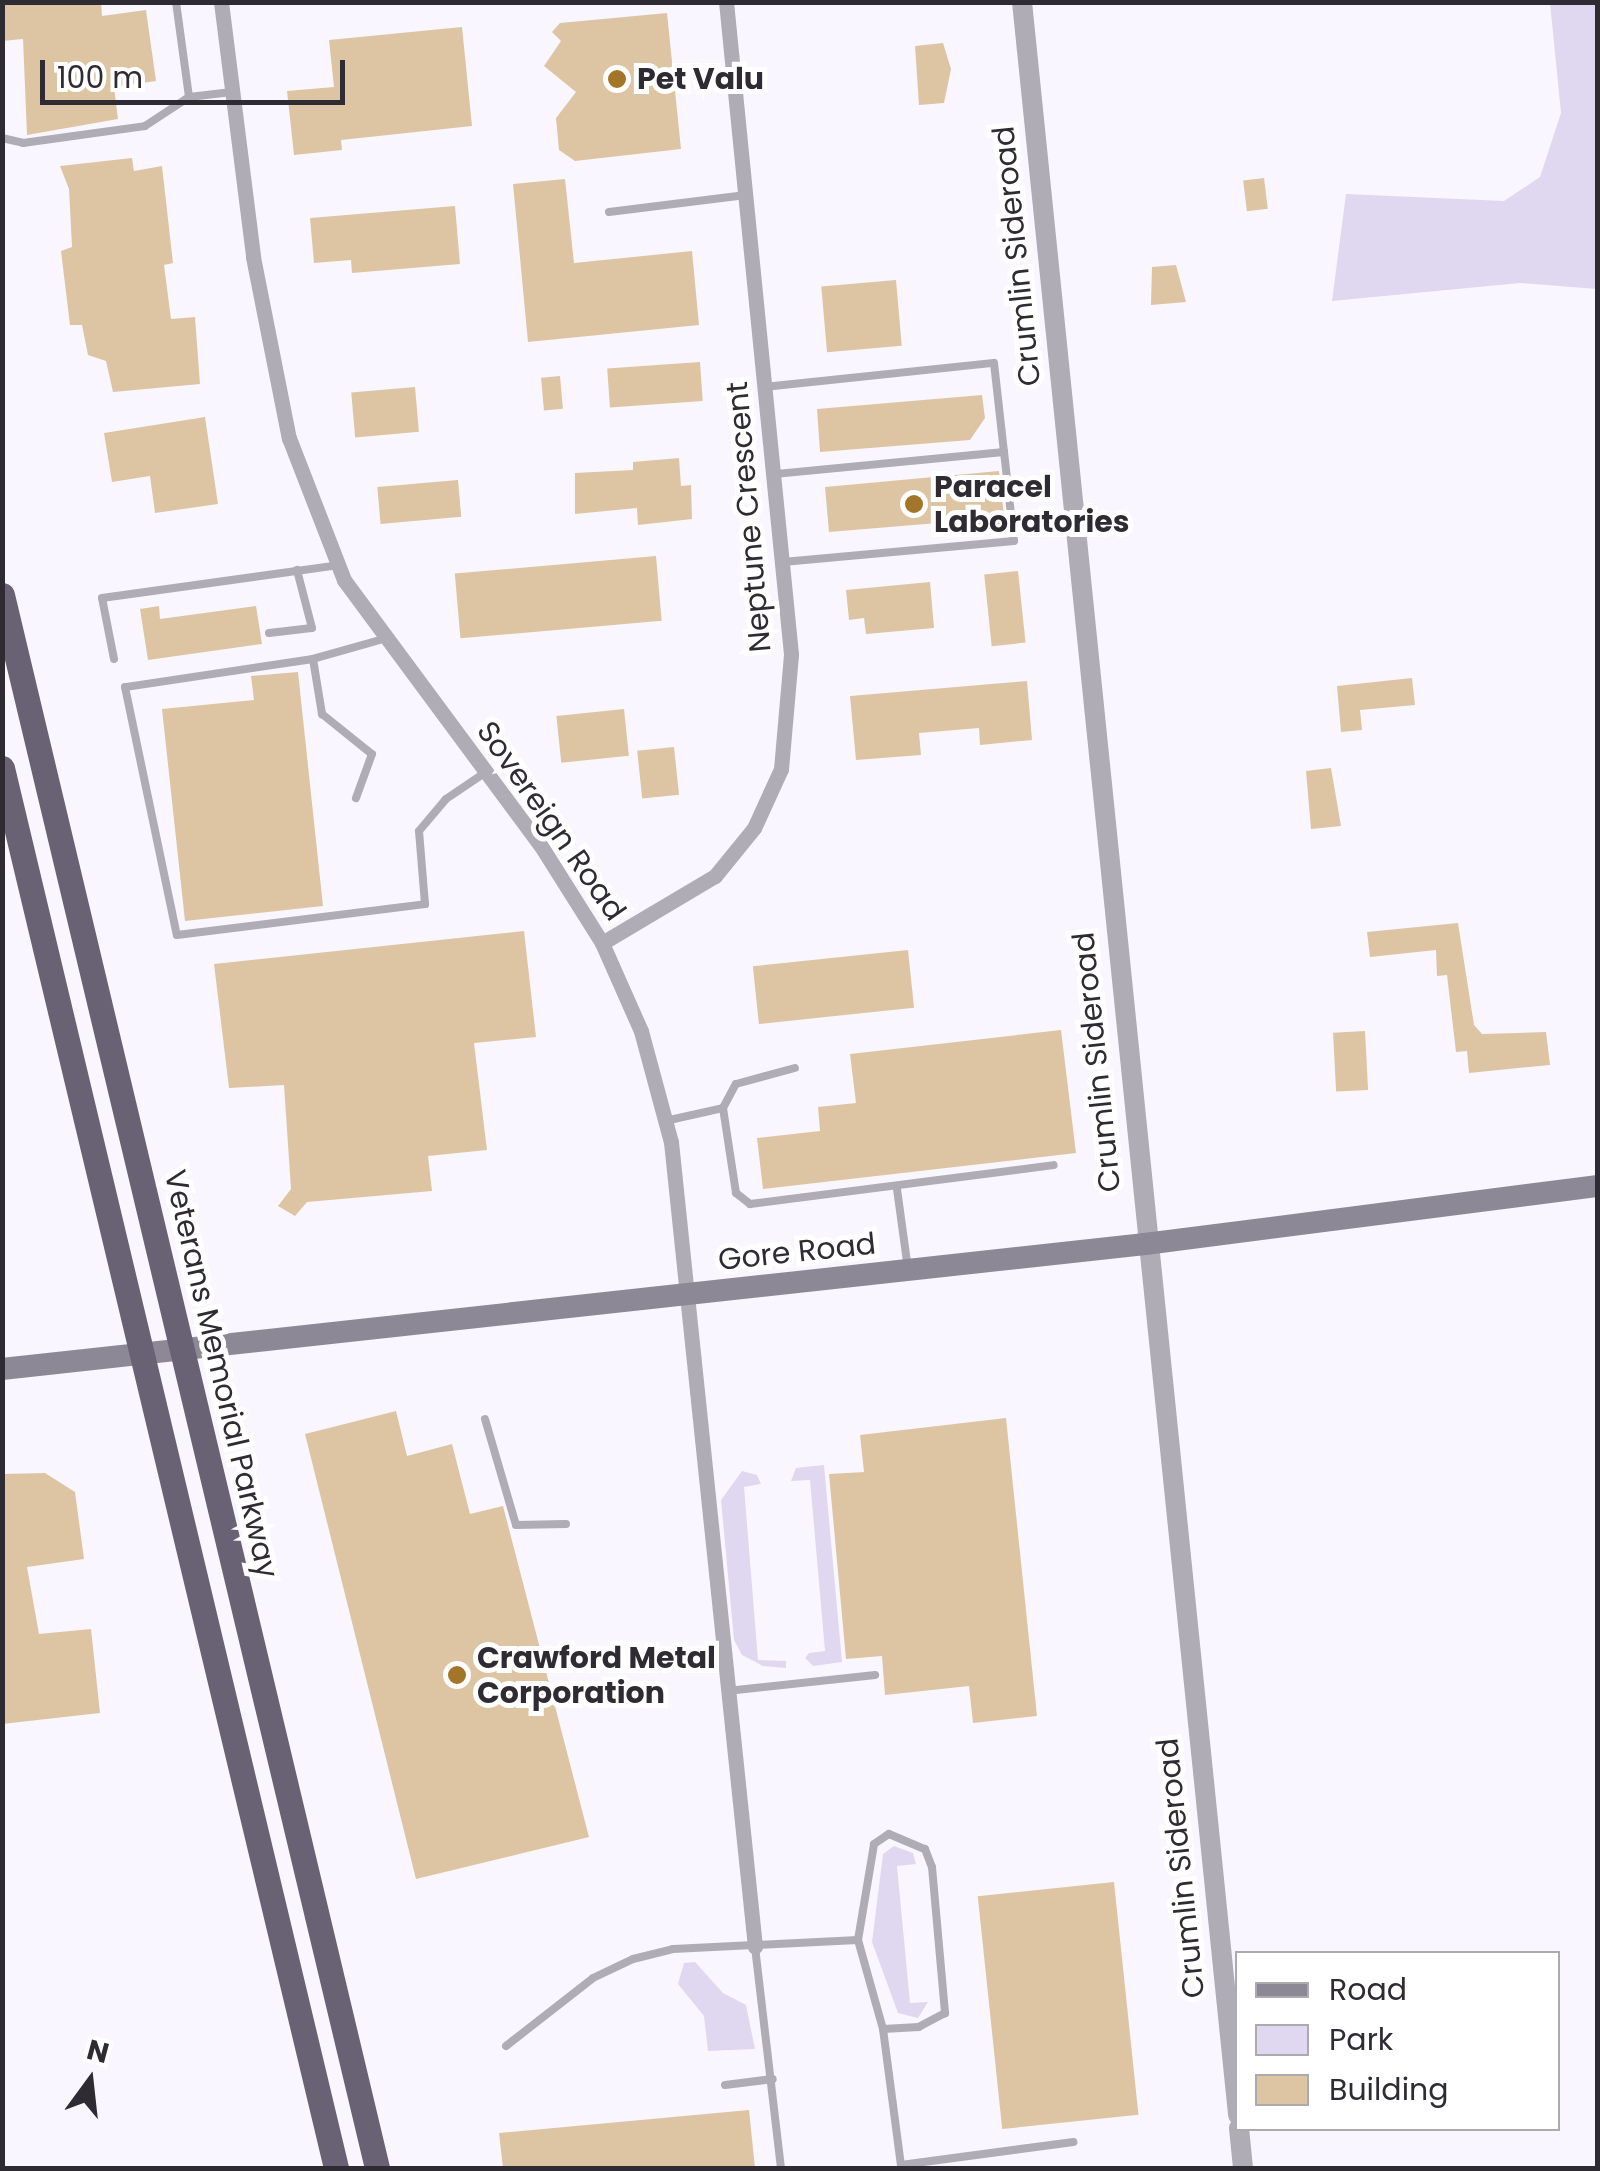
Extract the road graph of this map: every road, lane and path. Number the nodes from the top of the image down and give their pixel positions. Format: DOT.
graph roads {
  1 [pos="176,2"];
  2 [pos="221,2"];
  3 [pos="726,2"];
  4 [pos="1022,2"];
  5 [pos="232,92"];
  6 [pos="189,96"];
  7 [pos="2,138"];
  8 [pos="746,195"];
  9 [pos="608,212"];
  10 [pos="764,386"];
  11 [pos="1004,452"];
  12 [pos="774,474"];
  13 [pos="782,562"];
  14 [pos="338,564"];
  15 [pos="297,570"];
  16 [pos="2,595"];
  17 [pos="269,633"];
  18 [pos="387,638"];
  19 [pos="313,658"];
  20 [pos="114,659"];
  21 [pos="2,768"];
  22 [pos="486,772"];
  23 [pos="356,798"];
  24 [pos="602,943"];
  25 [pos="795,1068"];
  26 [pos="723,1108"];
  27 [pos="665,1121"];
  28 [pos="1054,1165"];
  29 [pos="1598,1186"];
  30 [pos="898,1189"];
  31 [pos="1146,1244"];
  32 [pos="908,1270"];
  33 [pos="686,1295"];
  34 [pos="181,1348"];
  35 [pos="142,1353"];
  36 [pos="2,1369"];
  37 [pos="485,1419"];
  38 [pos="566,1524"];
  39 [pos="875,1675"];
  40 [pos="728,1690"];
  41 [pos="858,1940"];
  42 [pos="755,1947"];
  43 [pos="883,2029"];
  44 [pos="506,2046"];
  45 [pos="773,2079"];
  46 [pos="725,2085"];
  47 [pos="1235,2087"];
  48 [pos="1239,2131"];
  49 [pos="1073,2142"];
  50 [pos="336,2168"];
  51 [pos="377,2168"];
  52 [pos="781,2168"];
  53 [pos="1243,2168"];
  1 -- 6 [label="lane"];
  2 -- 5 [label="street, Sovereign Road"];
  3 -- 8 [label="street, Neptune Crescent"];
  4 -- 31 [label="street, Crumlin Sideroad"];
  5 -- 6 [label="lane"];
  5 -- 14 [label="street, Sovereign Road"];
  6 -- 7 [label="lane"];
  8 -- 9 [label="lane"];
  8 -- 10 [label="street, Neptune Crescent"];
  10 -- 11 [label="lane"];
  10 -- 12 [label="street, Neptune Crescent"];
  11 -- 12 [label="lane"];
  11 -- 13 [label="lane"];
  12 -- 13 [label="street, Neptune Crescent"];
  13 -- 24 [label="street, Neptune Crescent"];
  14 -- 15 [label="lane"];
  14 -- 18 [label="street, Sovereign Road"];
  15 -- 17 [label="lane"];
  15 -- 20 [label="lane"];
  16 -- 34 [label="highway, Veterans Memorial Parkway"];
  18 -- 19 [label="lane"];
  18 -- 22 [label="street, Sovereign Road"];
  19 -- 22 [label="lane"];
  19 -- 23 [label="lane"];
  21 -- 35 [label="highway"];
  22 -- 24 [label="street, Sovereign Road"];
  24 -- 27 [label="street, Sovereign Road"];
  25 -- 26 [label="lane"];
  26 -- 27 [label="lane"];
  26 -- 30 [label="lane"];
  27 -- 33 [label="street, Sovereign Road"];
  28 -- 30 [label="lane"];
  29 -- 31 [label="main road, Gore Road"];
  30 -- 32 [label="lane"];
  31 -- 32 [label="main road, Gore Road"];
  31 -- 47 [label="street, Crumlin Sideroad"];
  32 -- 33 [label="main road, Gore Road"];
  33 -- 34 [label="main road, Gore Road"];
  33 -- 40 [label="street, Sovereign Road"];
  34 -- 35 [label="main road, Gore Road"];
  34 -- 51 [label="highway, Veterans Memorial Parkway"];
  35 -- 36 [label="main road, Gore Road"];
  35 -- 50 [label="highway"];
  37 -- 38 [label="lane"];
  39 -- 40 [label="lane"];
  40 -- 42 [label="street, Sovereign Road"];
  41 -- 42 [label="lane"];
  41 -- 43 [label="lane"];
  41 -- 43 [label="lane"];
  42 -- 44 [label="lane"];
  42 -- 45 [label="lane"];
  43 -- 49 [label="lane"];
  45 -- 46 [label="lane"];
  45 -- 52 [label="lane"];
  48 -- 53 [label="street"];
}
